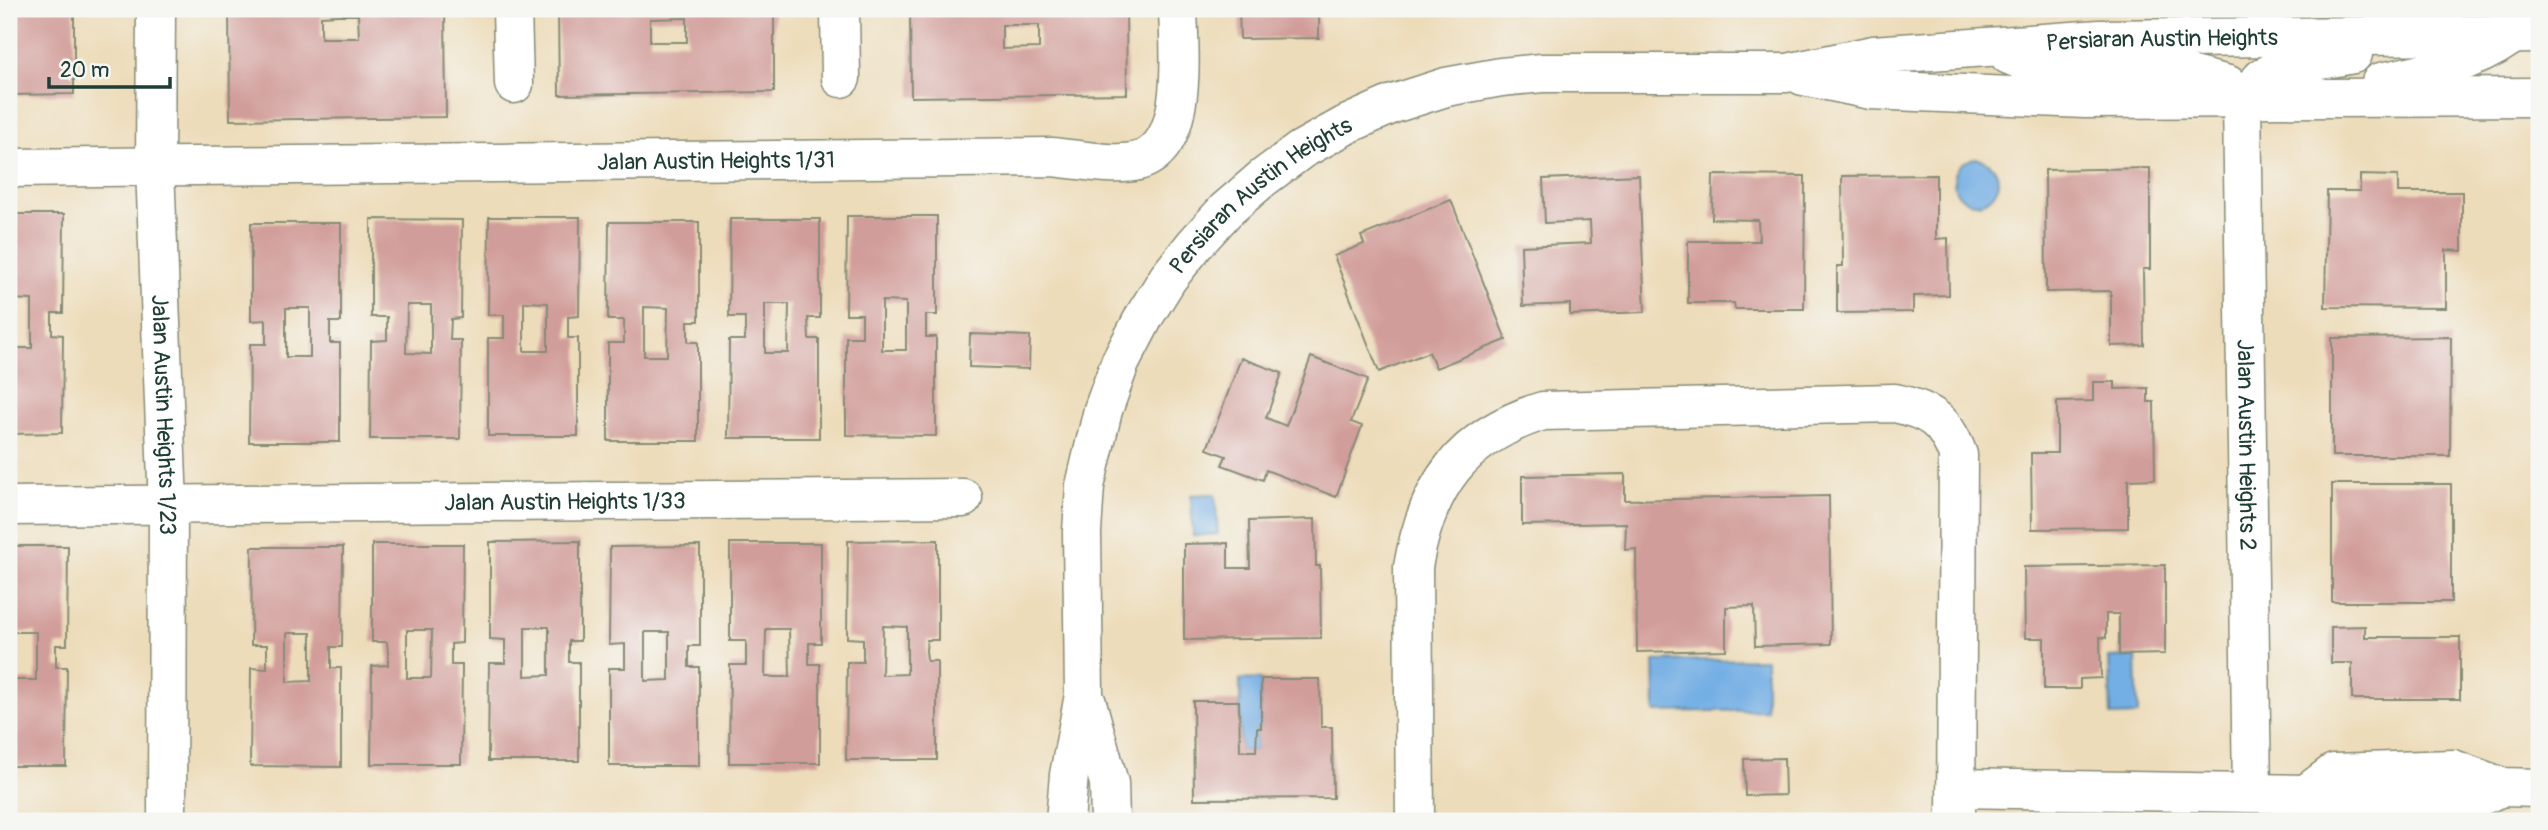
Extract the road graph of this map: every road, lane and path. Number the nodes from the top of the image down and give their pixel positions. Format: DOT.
graph roads {
  1 [pos="156,9"];
  2 [pos="512,9"];
  3 [pos="840,9"];
  4 [pos="1178,23"];
  5 [pos="2501,28"];
  6 [pos="2412,36"];
  7 [pos="1991,47"];
  8 [pos="2539,61"];
  9 [pos="1787,73"];
  10 [pos="841,78"];
  11 [pos="514,84"];
  12 [pos="2539,97"];
  13 [pos="2322,98"];
  14 [pos="2242,99"];
  15 [pos="155,167"];
  16 [pos="9,169"];
  17 [pos="963,498"];
  18 [pos="9,506"];
  19 [pos="168,506"];
  20 [pos="1084,695"];
  21 [pos="2539,788"];
  22 [pos="2252,793"];
  23 [pos="1957,804"];
  24 [pos="167,821"];
  25 [pos="1065,821"];
  26 [pos="1110,821"];
  27 [pos="1415,821"];
  1 -- 15 [label="street, Jalan Austin Heights 1/23"];
  2 -- 11 [label="street"];
  3 -- 10 [label="street"];
  4 -- 15 [label="street, Jalan Austin Heights 1/31"];
  5 -- 6 [label="street, Persiaran Austin Heights"];
  5 -- 8 [label="street"];
  5 -- 13 [label="street"];
  6 -- 7 [label="street, Persiaran Austin Heights"];
  6 -- 14 [label="street"];
  7 -- 9 [label="street, Persiaran Austin Heights"];
  7 -- 14 [label="street"];
  9 -- 14 [label="street, Persiaran Austin Heights"];
  9 -- 20 [label="street, Persiaran Austin Heights"];
  12 -- 13 [label="street, Persiaran Austin Heights"];
  13 -- 14 [label="street, Persiaran Austin Heights"];
  14 -- 22 [label="street, Jalan Austin Heights 2"];
  15 -- 16 [label="street, Jalan Austin Heights 1/31"];
  15 -- 19 [label="street, Jalan Austin Heights 1/23"];
  17 -- 19 [label="street, Jalan Austin Heights 1/33"];
  18 -- 19 [label="street, Jalan Austin Heights 1/33"];
  19 -- 24 [label="street, Jalan Austin Heights 1/23"];
  20 -- 25 [label="street, Persiaran Austin Heights"];
  20 -- 26 [label="street, Persiaran Austin Heights"];
  21 -- 22 [label="street"];
  22 -- 23 [label="street"];
  23 -- 27 [label="street"];
}
